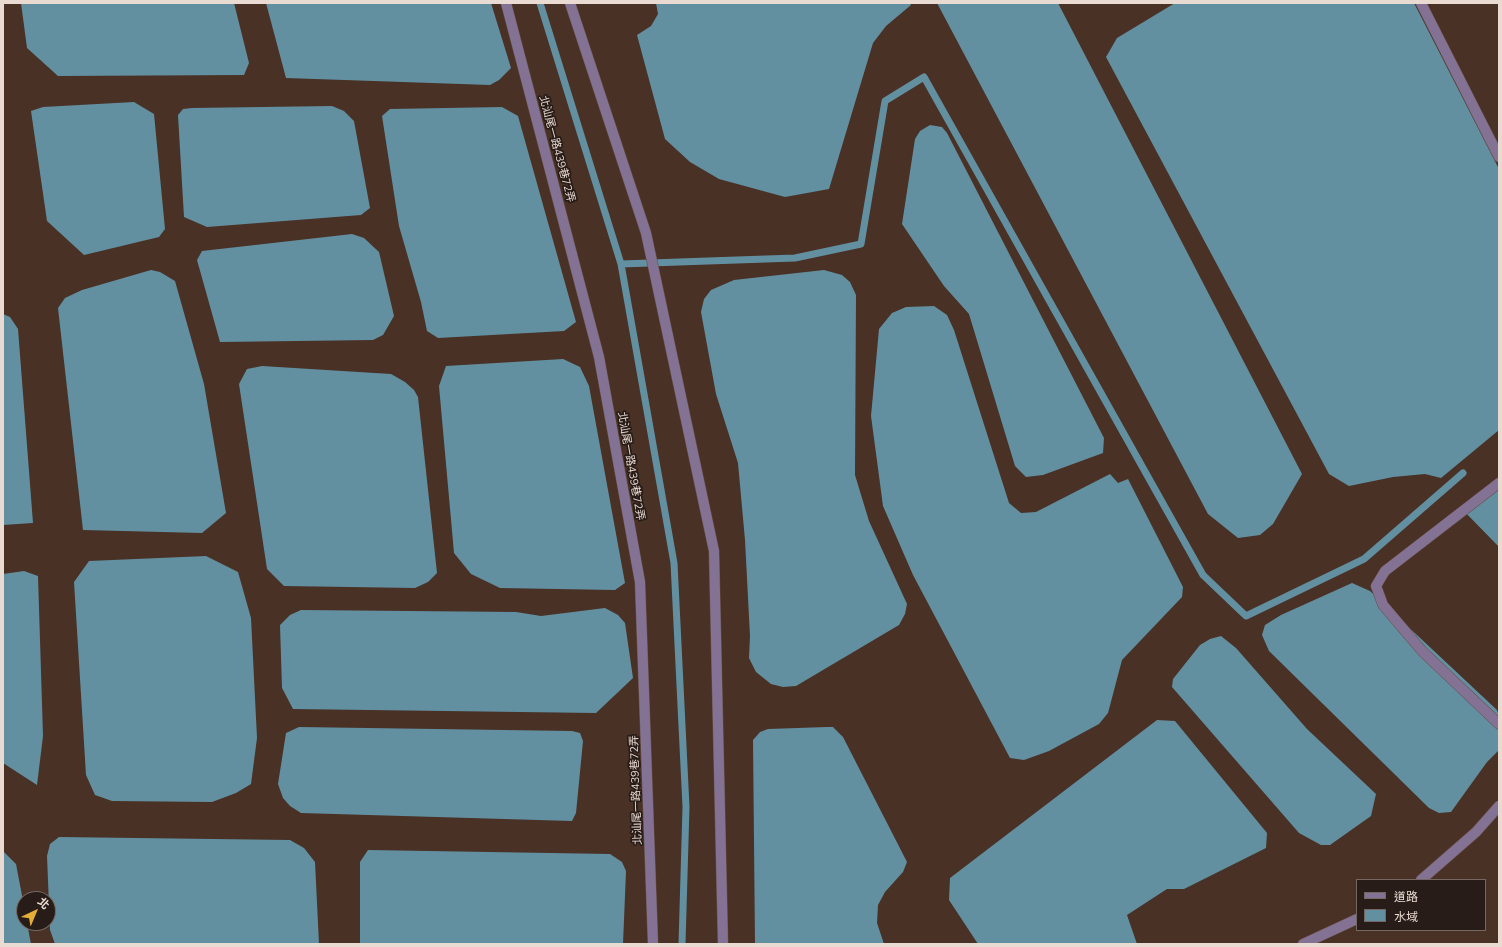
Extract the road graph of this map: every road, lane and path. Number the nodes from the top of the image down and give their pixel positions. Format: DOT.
graph roads {
  1 [pos="506,3"];
  2 [pos="570,3"];
  3 [pos="1421,3"];
  4 [pos="1499,157"];
  5 [pos="1499,483"];
  6 [pos="1499,724"];
  7 [pos="1499,806"];
  8 [pos="1423,879"];
  9 [pos="1356,919"];
  10 [pos="653,944"];
  11 [pos="723,944"];
  12 [pos="1303,944"];
  1 -- 10 [label="lane, 北汕尾一路439巷72弄"];
  2 -- 11 [label="lane"];
  3 -- 4 [label="lane"];
  5 -- 6 [label="lane"];
  7 -- 8 [label="lane"];
  9 -- 12 [label="lane"];
}
